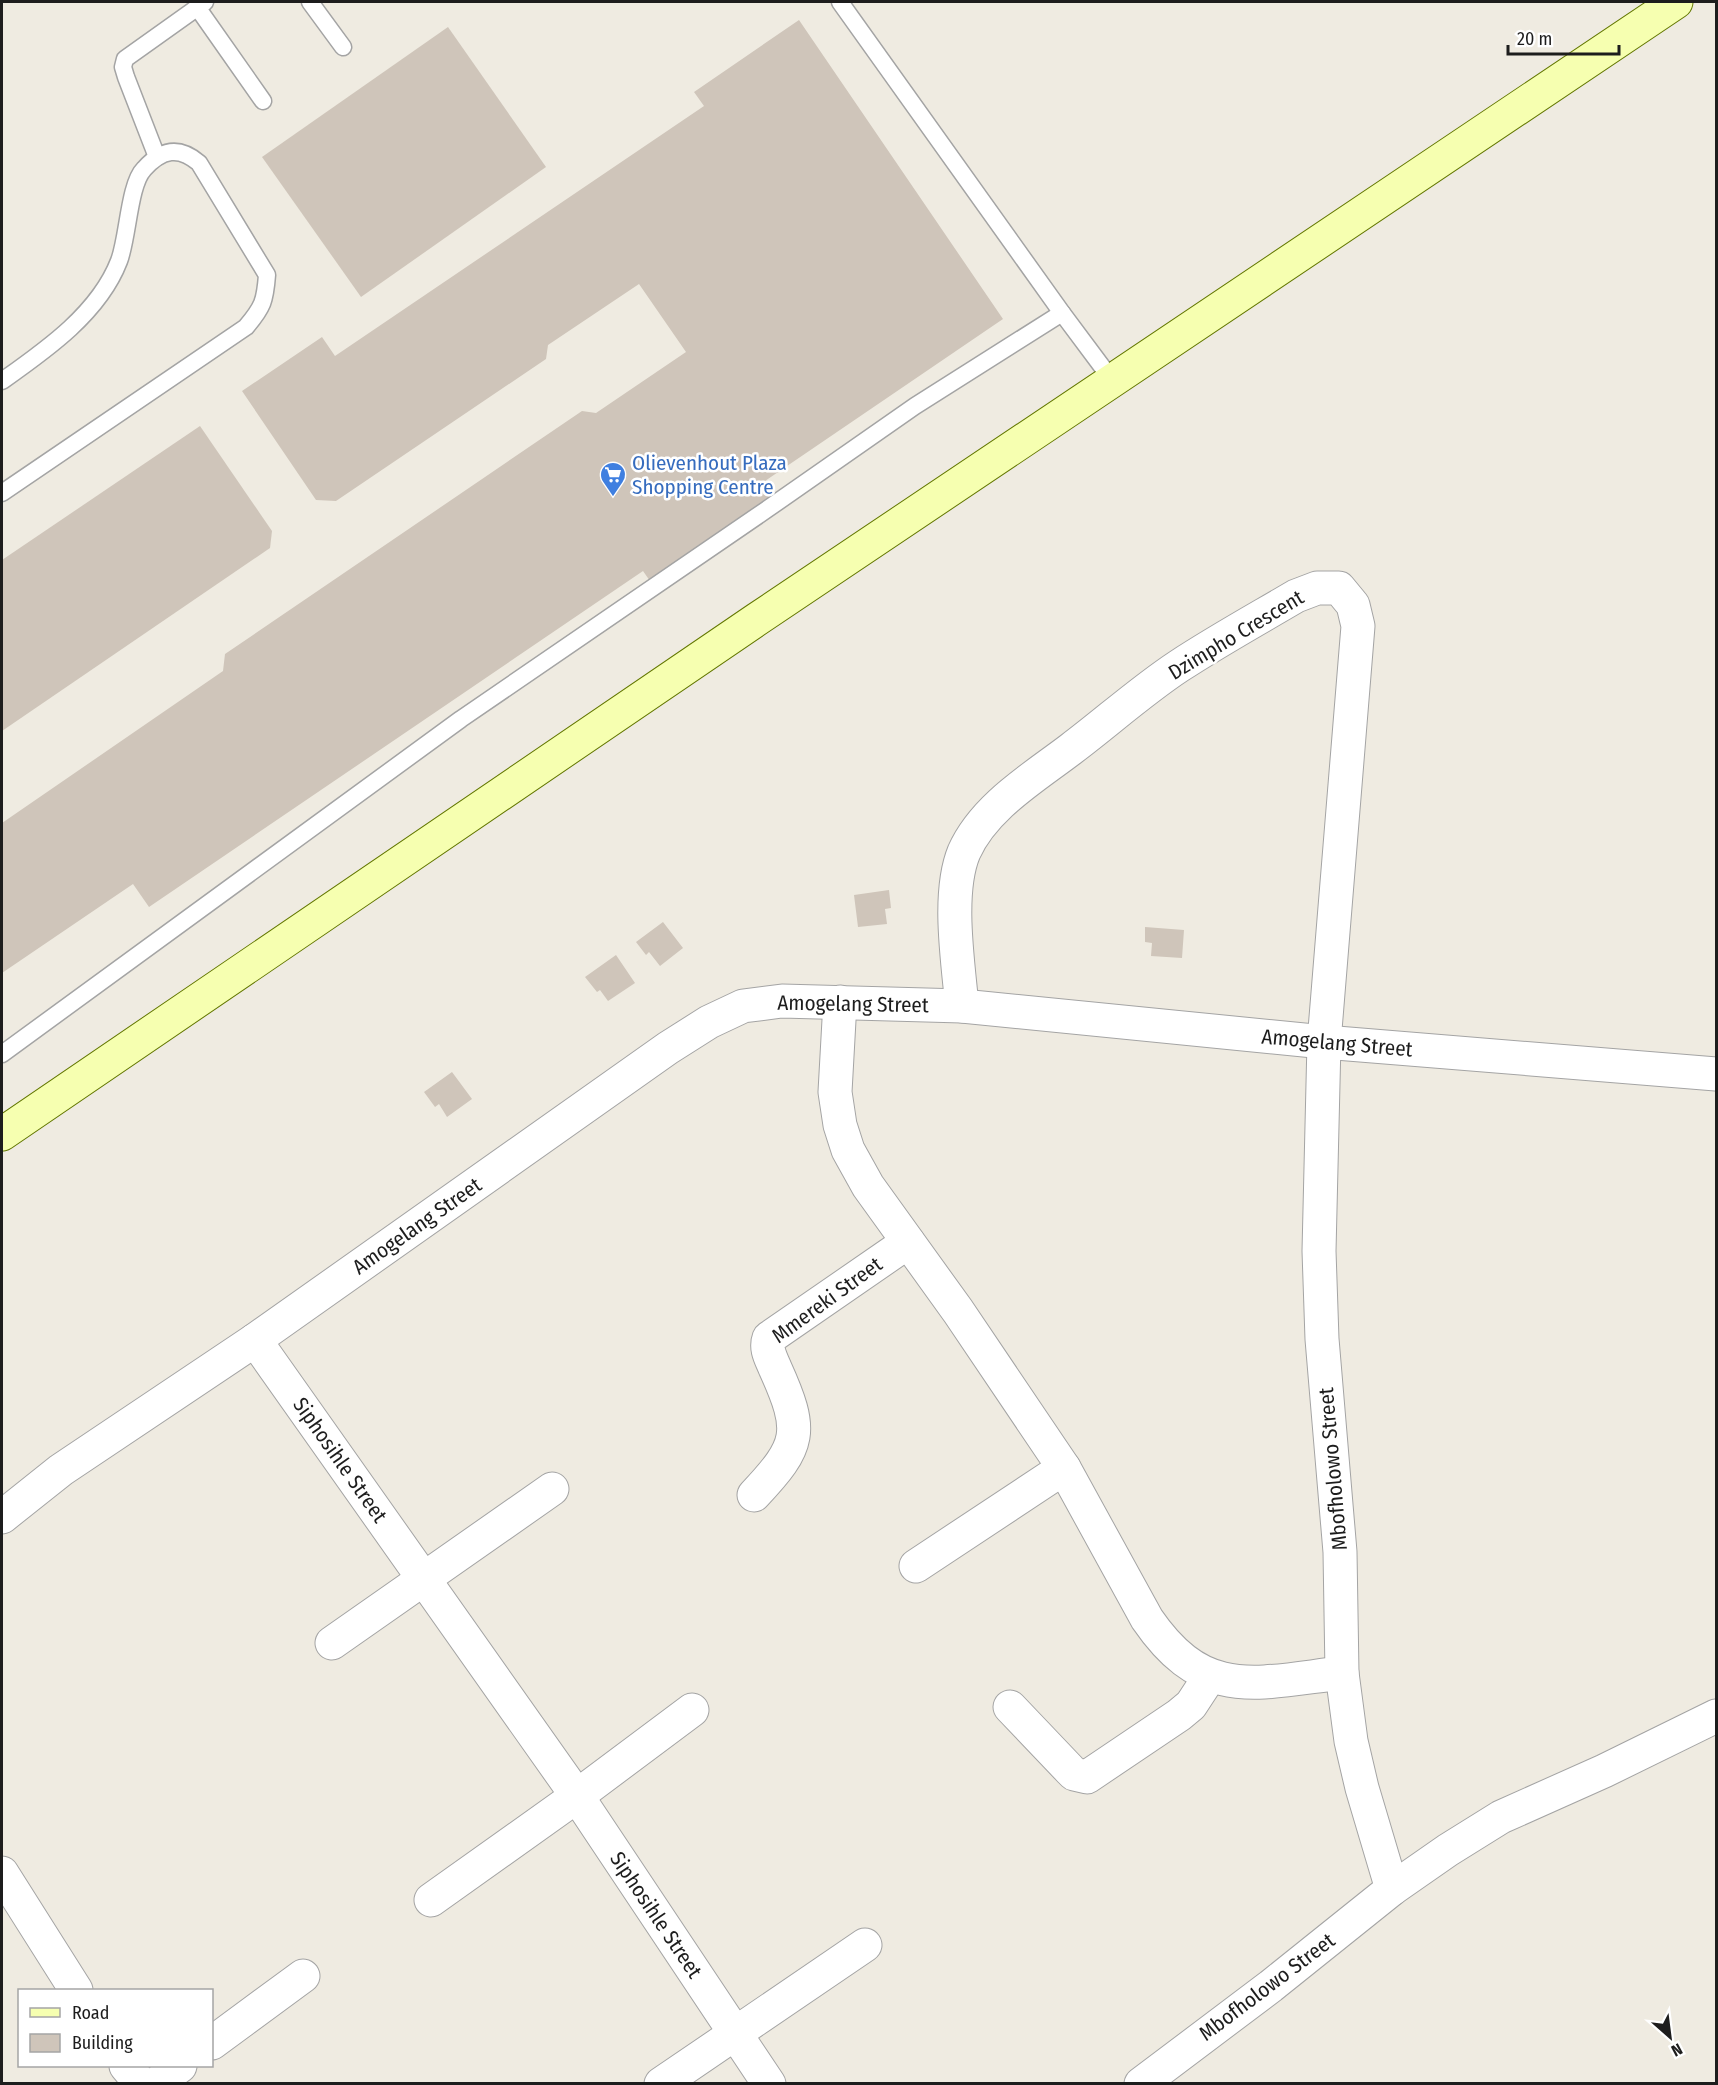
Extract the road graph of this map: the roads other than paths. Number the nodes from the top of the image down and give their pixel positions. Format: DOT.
graph roads {
  1 [pos="310,2"];
  2 [pos="840,2"];
  3 [pos="1677,2"];
  4 [pos="201,4"];
  5 [pos="343,47"];
  6 [pos="263,101"];
  7 [pos="157,157"];
  8 [pos="1062,313"];
  9 [pos="1112,380"];
  10 [pos="2,381"];
  11 [pos="2,493"];
  12 [pos="840,1002"];
  13 [pos="962,1006"];
  14 [pos="1324,1042"];
  15 [pos="2,1053"];
  16 [pos="1716,1074"];
  17 [pos="2,1134"];
  18 [pos="908,1242"];
  19 [pos="255,1340"];
  20 [pos="1064,1468"];
  21 [pos="552,1488"];
  22 [pos="754,1495"];
  23 [pos="2,1517"];
  24 [pos="916,1566"];
  25 [pos="424,1580"];
  26 [pos="332,1643"];
  27 [pos="1342,1673"];
  28 [pos="1210,1676"];
  29 [pos="1010,1707"];
  30 [pos="692,1710"];
  31 [pos="1716,1716"];
  32 [pos="577,1796"];
  33 [pos="2,1874"];
  34 [pos="1392,1889"];
  35 [pos="431,1900"];
  36 [pos="865,1945"];
  37 [pos="303,1976"];
  38 [pos="75,1989"];
  39 [pos="735,2033"];
  40 [pos="213,2042"];
  41 [pos="127,2067"];
  42 [pos="179,2067"];
  43 [pos="141,2084"];
  44 [pos="156,2084"];
  45 [pos="661,2084"];
  46 [pos="769,2084"];
  47 [pos="1141,2084"];
  1 -- 5 [label="lane"];
  2 -- 8 [label="lane"];
  3 -- 9 [label="street"];
  4 -- 6 [label="lane"];
  4 -- 7 [label="lane"];
  7 -- 10 [label="lane"];
  7 -- 11 [label="lane"];
  8 -- 9 [label="lane"];
  8 -- 15 [label="lane"];
  9 -- 17 [label="street"];
  12 -- 13 [label="street, Amogelang Street"];
  12 -- 18 [label="street"];
  12 -- 19 [label="street, Amogelang Street"];
  13 -- 14 [label="street, Amogelang Street"];
  13 -- 14 [label="street, Dzimpho Crescent"];
  14 -- 16 [label="street, Amogelang Street"];
  14 -- 27 [label="street, Mbofholowo Street"];
  18 -- 20 [label="street"];
  18 -- 22 [label="street, Mmereki Street"];
  19 -- 23 [label="street, Amogelang Street"];
  19 -- 25 [label="street, Siphosihle Street"];
  20 -- 24 [label="street"];
  20 -- 28 [label="street"];
  21 -- 25 [label="street"];
  25 -- 26 [label="street"];
  25 -- 32 [label="street, Siphosihle Street"];
  27 -- 28 [label="street"];
  27 -- 34 [label="street, Mbofholowo Street"];
  28 -- 29 [label="street"];
  30 -- 32 [label="street"];
  31 -- 34 [label="street, Mbofholowo Street"];
  32 -- 35 [label="street"];
  32 -- 39 [label="street, Siphosihle Street"];
  33 -- 38 [label="street"];
  34 -- 47 [label="street, Mbofholowo Street"];
  36 -- 39 [label="street"];
  37 -- 40 [label="street"];
  39 -- 45 [label="street"];
  39 -- 46 [label="street, Siphosihle Street"];
  41 -- 43 [label="street"];
  42 -- 44 [label="street"];
}
